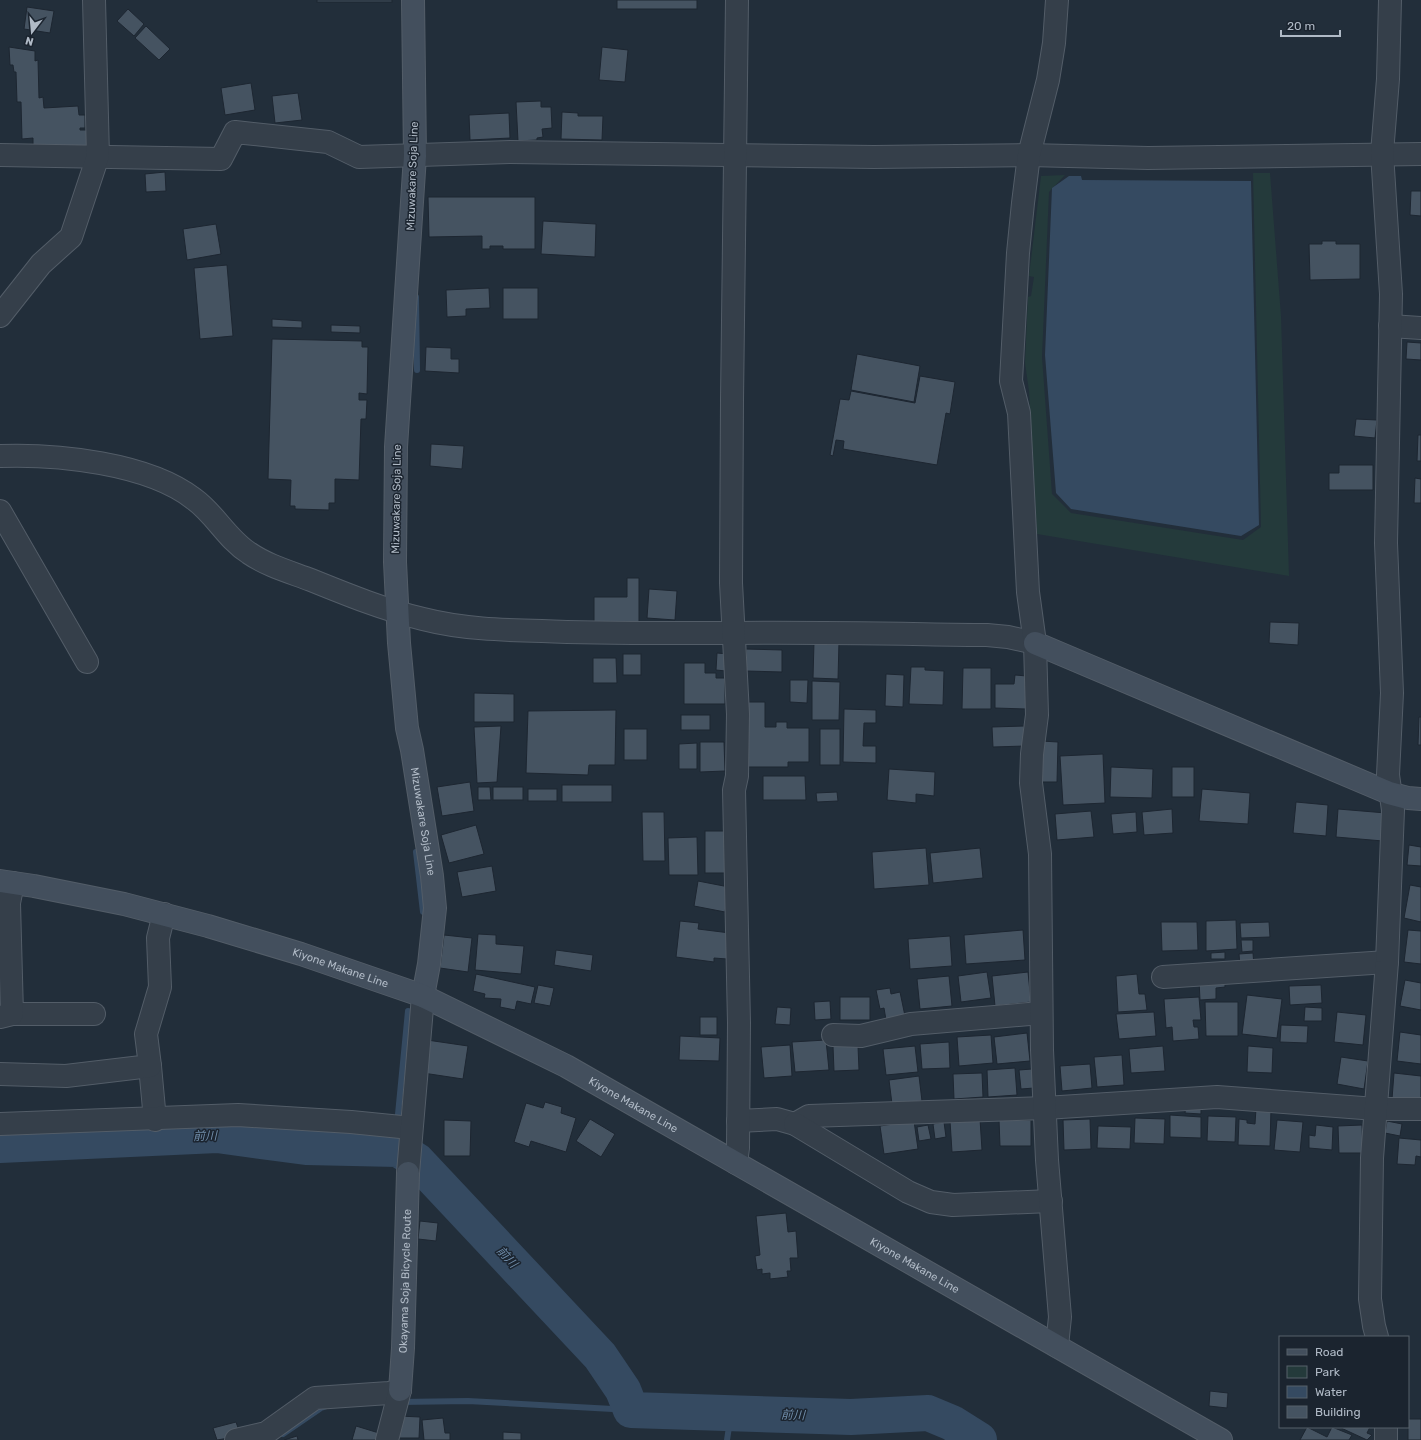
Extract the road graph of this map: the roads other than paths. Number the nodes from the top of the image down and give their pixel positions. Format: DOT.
graph roads {
  1 [pos="94,0"];
  2 [pos="412,0"];
  3 [pos="737,0"];
  4 [pos="1057,0"];
  5 [pos="1390,0"];
  6 [pos="1382,153"];
  7 [pos="1421,154"];
  8 [pos="0,155"];
  9 [pos="735,155"];
  10 [pos="1029,155"];
  11 [pos="98,156"];
  12 [pos="414,156"];
  13 [pos="0,316"];
  14 [pos="1390,326"];
  15 [pos="1421,328"];
  16 [pos="0,456"];
  17 [pos="0,511"];
  18 [pos="398,612"];
  19 [pos="734,633"];
  20 [pos="1035,643"];
  21 [pos="87,662"];
  22 [pos="1389,793"];
  23 [pos="1421,799"];
  24 [pos="6,882"];
  25 [pos="164,914"];
  26 [pos="1387,962"];
  27 [pos="1163,977"];
  28 [pos="423,996"];
  29 [pos="1041,1013"];
  30 [pos="94,1014"];
  31 [pos="6,1016"];
  32 [pos="833,1035"];
  33 [pos="150,1066"];
  34 [pos="0,1074"];
  35 [pos="1045,1108"];
  36 [pos="1376,1109"];
  37 [pos="1421,1109"];
  38 [pos="155,1120"];
  39 [pos="738,1121"];
  40 [pos="0,1124"];
  41 [pos="795,1124"];
  42 [pos="403,1127"];
  43 [pos="408,1162"];
  44 [pos="736,1163"];
  45 [pos="1051,1201"];
  46 [pos="1377,1336"];
  47 [pos="1057,1346"];
  48 [pos="398,1399"];
  49 [pos="1386,1428"];
  50 [pos="236,1440"];
  51 [pos="387,1440"];
  52 [pos="1221,1440"];
  53 [pos="1386,1440"];
  1 -- 11 [label="street"];
  2 -- 12 [label="main road, Mizuwakare Soja Line"];
  3 -- 9 [label="street"];
  4 -- 10 [label="street"];
  5 -- 6 [label="street"];
  6 -- 7 [label="street"];
  6 -- 10 [label="street"];
  6 -- 14 [label="street"];
  8 -- 11 [label="street"];
  9 -- 10 [label="street"];
  9 -- 12 [label="street"];
  9 -- 19 [label="street"];
  10 -- 20 [label="street"];
  11 -- 12 [label="street"];
  11 -- 13 [label="street"];
  12 -- 18 [label="main road, Mizuwakare Soja Line"];
  14 -- 15 [label="street"];
  14 -- 22 [label="street"];
  16 -- 18 [label="street"];
  17 -- 21 [label="street"];
  18 -- 19 [label="street"];
  18 -- 28 [label="main road, Mizuwakare Soja Line"];
  19 -- 20 [label="street"];
  19 -- 39 [label="street"];
  20 -- 22 [label="main road"];
  20 -- 29 [label="street"];
  22 -- 23 [label="main road"];
  22 -- 26 [label="street"];
  24 -- 25 [label="main road, Kiyone Makane Line"];
  24 -- 31 [label="street"];
  25 -- 28 [label="main road, Kiyone Makane Line"];
  25 -- 33 [label="street"];
  26 -- 27 [label="street"];
  26 -- 36 [label="street"];
  28 -- 42 [label="street"];
  28 -- 44 [label="main road, Kiyone Makane Line"];
  29 -- 32 [label="street"];
  29 -- 35 [label="street"];
  30 -- 31 [label="street"];
  33 -- 34 [label="street"];
  33 -- 38 [label="street"];
  35 -- 36 [label="street"];
  35 -- 41 [label="street"];
  35 -- 45 [label="street"];
  36 -- 37 [label="street"];
  36 -- 46 [label="street"];
  38 -- 40 [label="street"];
  38 -- 42 [label="street"];
  39 -- 41 [label="street"];
  39 -- 44 [label="street"];
  41 -- 45 [label="street"];
  42 -- 43 [label="street"];
  43 -- 48 [label="main road, Okayama Soja Bicycle Route"];
  44 -- 47 [label="main road, Kiyone Makane Line"];
  45 -- 47 [label="street"];
  47 -- 52 [label="main road, Kiyone Makane Line"];
  48 -- 50 [label="street"];
  48 -- 51 [label="street"];
  49 -- 53 [label="street"];
}
